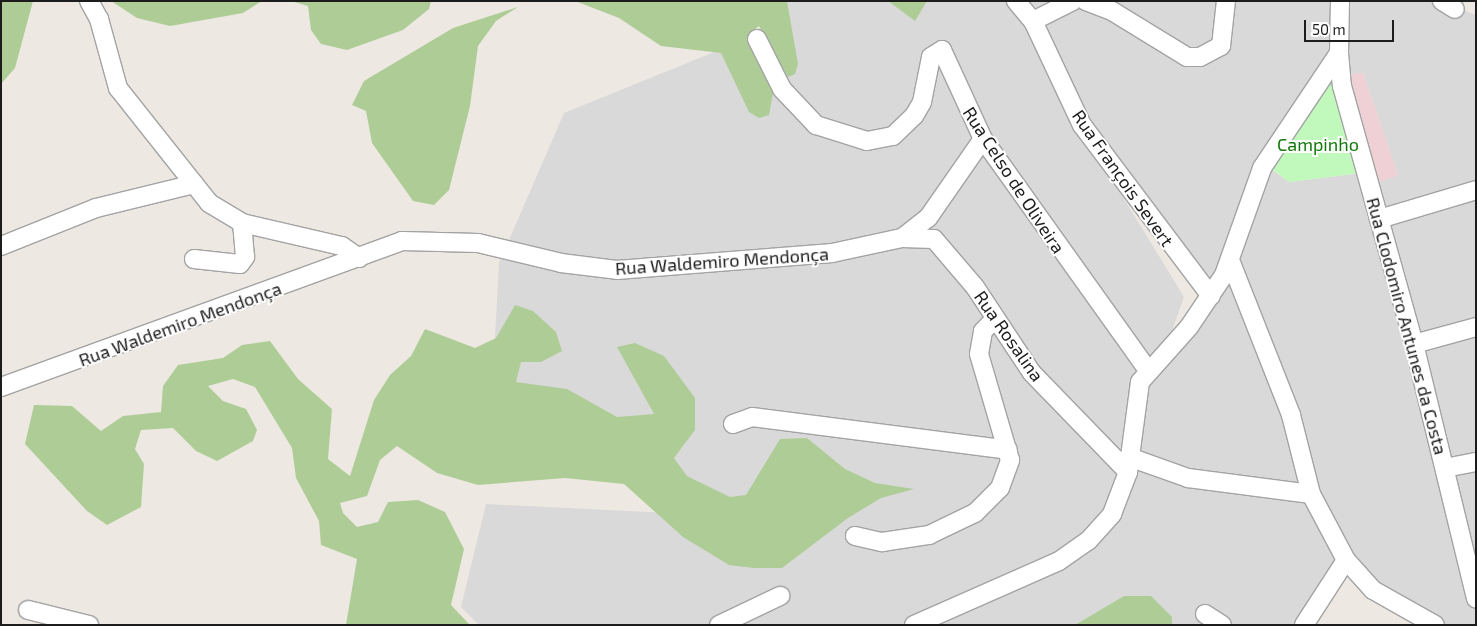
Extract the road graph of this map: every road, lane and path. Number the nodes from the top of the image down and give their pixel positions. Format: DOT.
graph roads {
  1 [pos="89,1"];
  2 [pos="1016,1"];
  3 [pos="1074,1"];
  4 [pos="1086,1"];
  5 [pos="1226,1"];
  6 [pos="1340,1"];
  7 [pos="1033,22"];
  8 [pos="757,39"];
  9 [pos="1335,59"];
  10 [pos="983,139"];
  11 [pos="194,184"];
  12 [pos="1476,190"];
  13 [pos="928,218"];
  14 [pos="1379,219"];
  15 [pos="242,223"];
  16 [pos="902,238"];
  17 [pos="934,239"];
  18 [pos="1,246"];
  19 [pos="359,258"];
  20 [pos="194,259"];
  21 [pos="1230,260"];
  22 [pos="1211,296"];
  23 [pos="995,319"];
  24 [pos="1476,327"];
  25 [pos="1414,344"];
  26 [pos="1148,370"];
  27 [pos="1,387"];
  28 [pos="733,424"];
  29 [pos="1008,450"];
  30 [pos="1476,462"];
  31 [pos="1129,465"];
  32 [pos="1445,468"];
  33 [pos="1311,494"];
  34 [pos="855,536"];
  35 [pos="1346,560"];
  36 [pos="780,596"];
  37 [pos="1476,599"];
  38 [pos="28,610"];
  39 [pos="1205,614"];
  40 [pos="90,625"];
  41 [pos="719,625"];
  42 [pos="914,625"];
  43 [pos="1222,625"];
  44 [pos="1304,625"];
  45 [pos="1435,625"];
  1 -- 11 [label="street"];
  2 -- 7 [label="street, Rua François Severt"];
  3 -- 7 [label="street"];
  4 -- 5 [label="street"];
  6 -- 9 [label="street, Rua Clodomiro Antunes da Costa"];
  7 -- 22 [label="street, Rua François Severt"];
  8 -- 10 [label="street, Rua Celso de Oliveira"];
  9 -- 14 [label="street, Rua Clodomiro Antunes da Costa"];
  9 -- 21 [label="street"];
  10 -- 13 [label="street, Rua Waldemiro Mendonça"];
  10 -- 26 [label="street, Rua Celso de Oliveira"];
  11 -- 15 [label="street"];
  11 -- 18 [label="street"];
  12 -- 14 [label="street"];
  13 -- 16 [label="street, Rua Waldemiro Mendonça"];
  13 -- 17 [label="street, Rua Rosalina"];
  14 -- 25 [label="street, Rua Clodomiro Antunes da Costa"];
  15 -- 19 [label="street"];
  15 -- 20 [label="street"];
  16 -- 17 [label="street"];
  16 -- 19 [label="street, Rua Waldemiro Mendonça"];
  17 -- 23 [label="street, Rua Rosalina"];
  19 -- 27 [label="street, Rua Waldemiro Mendonça"];
  21 -- 22 [label="street"];
  21 -- 33 [label="street"];
  22 -- 26 [label="street"];
  23 -- 29 [label="street"];
  23 -- 31 [label="street, Rua Rosalina"];
  24 -- 25 [label="street"];
  25 -- 32 [label="street, Rua Clodomiro Antunes da Costa"];
  26 -- 31 [label="street"];
  28 -- 29 [label="street"];
  29 -- 34 [label="street"];
  30 -- 32 [label="street"];
  31 -- 33 [label="street"];
  31 -- 42 [label="street"];
  32 -- 37 [label="street, Rua Clodomiro Antunes da Costa"];
  33 -- 35 [label="street"];
  35 -- 44 [label="street"];
  35 -- 45 [label="street"];
  36 -- 41 [label="street"];
  38 -- 40 [label="street"];
  39 -- 43 [label="street"];
}
